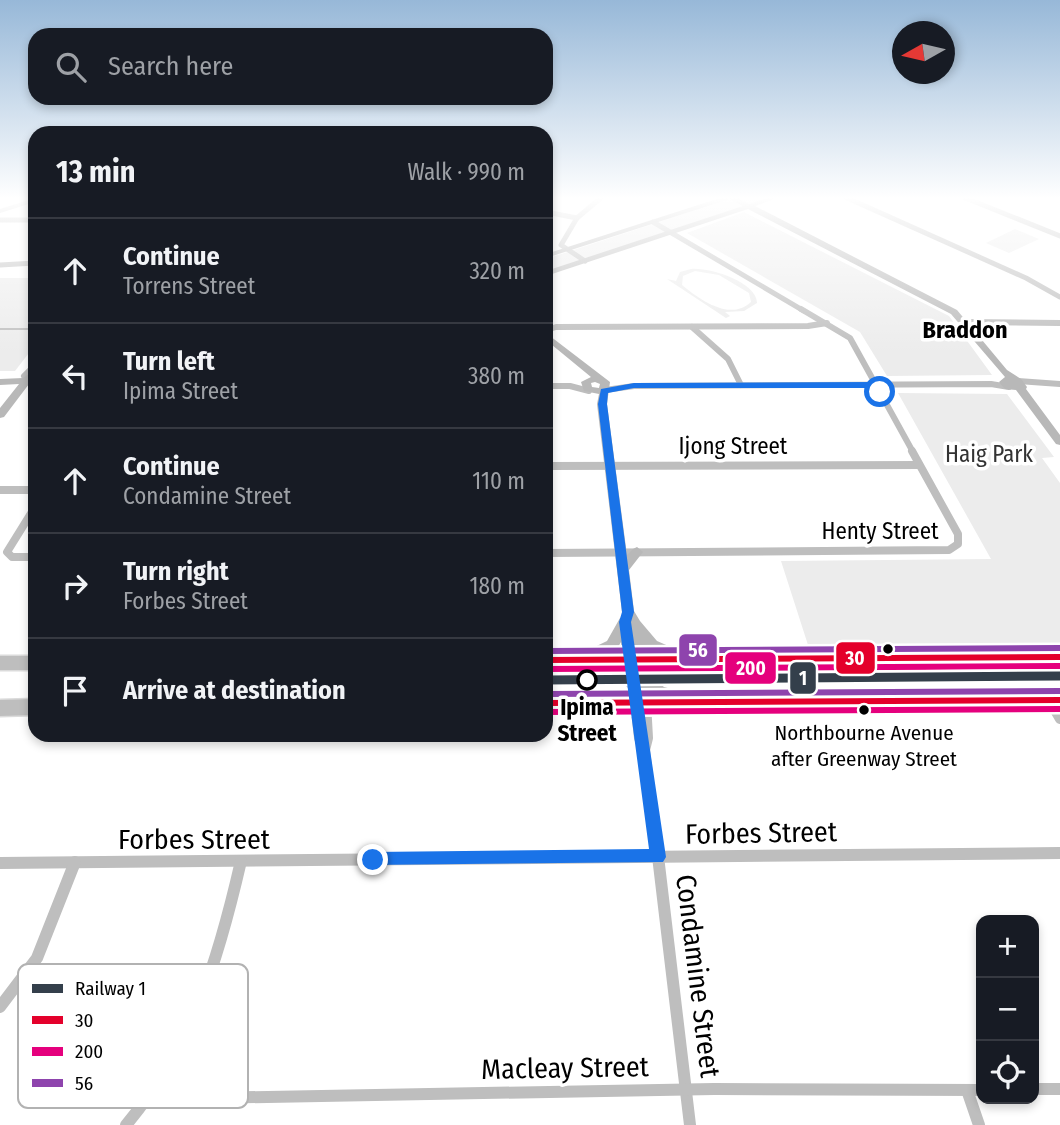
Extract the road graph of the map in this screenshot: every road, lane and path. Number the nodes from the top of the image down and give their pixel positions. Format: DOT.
graph roads {
  1 [pos="573,250"];
  2 [pos="619,250"];
  3 [pos="702,250"];
  4 [pos="833,250"];
  5 [pos="963,250"];
  6 [pos="587,260"];
  7 [pos="28,263"];
  8 [pos="0,265"];
  9 [pos="553,272"];
  10 [pos="1060,297"];
  11 [pos="827,323"];
  12 [pos="1060,323"];
  13 [pos="967,324"];
  14 [pos="692,327"];
  15 [pos="716,327"];
  16 [pos="553,328"];
  17 [pos="704,339"];
  18 [pos="553,342"];
  19 [pos="586,369"];
  20 [pos="0,376"];
  21 [pos="28,377"];
  22 [pos="28,377"];
  23 [pos="28,380"];
  24 [pos="28,380"];
  25 [pos="0,382"];
  26 [pos="1012,383"];
  27 [pos="1060,384"];
  28 [pos="741,385"];
  29 [pos="876,385"];
  30 [pos="553,386"];
  31 [pos="589,386"];
  32 [pos="604,386"];
  33 [pos="602,404"];
  34 [pos="0,409"];
  35 [pos="0,415"];
  36 [pos="1043,422"];
  37 [pos="1060,442"];
  38 [pos="1060,449"];
  39 [pos="919,464"];
  40 [pos="553,466"];
  41 [pos="610,466"];
  42 [pos="28,490"];
  43 [pos="0,491"];
  44 [pos="28,519"];
  45 [pos="620,552"];
  46 [pos="637,552"];
  47 [pos="553,553"];
  48 [pos="28,556"];
  49 [pos="623,568"];
  50 [pos="629,618"];
  51 [pos="1060,657"];
  52 [pos="684,659"];
  53 [pos="553,660"];
  54 [pos="553,660"];
  55 [pos="579,660"];
  56 [pos="0,663"];
  57 [pos="28,663"];
  58 [pos="635,669"];
  59 [pos="642,700"];
  60 [pos="1055,700"];
  61 [pos="692,702"];
  62 [pos="553,703"];
  63 [pos="28,707"];
  64 [pos="0,708"];
  65 [pos="1060,719"];
  66 [pos="1060,853"];
  67 [pos="658,857"];
  68 [pos="241,861"];
  69 [pos="75,862"];
  70 [pos="0,863"];
  71 [pos="34,964"];
  72 [pos="215,964"];
  73 [pos="18,988"];
  74 [pos="0,1007"];
  75 [pos="687,1089"];
  76 [pos="1039,1089"];
  77 [pos="1060,1089"];
  78 [pos="967,1090"];
  79 [pos="976,1090"];
  80 [pos="248,1099"];
  81 [pos="142,1108"];
  82 [pos="126,1125"];
  83 [pos="690,1125"];
  84 [pos="979,1125"];
  1 -- 6 [label="street"];
  2 -- 6 [label="street"];
  3 -- 11 [label="street, Henty Street"];
  4 -- 13 [label="street"];
  5 -- 10 [label="street"];
  6 -- 9 [label="street"];
  7 -- 8 [label="street"];
  11 -- 15 [label="street"];
  11 -- 29 [label="street, Henty Street"];
  12 -- 13 [label="street"];
  13 -- 26 [label="street"];
  14 -- 15 [label="street"];
  14 -- 16 [label="street"];
  14 -- 17 [label="street"];
  15 -- 17 [label="street"];
  17 -- 28 [label="street"];
  18 -- 19 [label="street"];
  19 -- 31 [label="street"];
  19 -- 32 [label="street"];
  20 -- 21 [label="street"];
  22 -- 25 [label="street"];
  23 -- 35 [label="street"];
  24 -- 34 [label="street"];
  26 -- 27 [label="street"];
  26 -- 29 [label="street"];
  26 -- 36 [label="street"];
  28 -- 29 [label="street"];
  28 -- 32 [label="street"];
  29 -- 39 [label="street, Henty Street"];
  30 -- 31 [label="street"];
  31 -- 32 [label="street"];
  31 -- 33 [label="street"];
  32 -- 33 [label="street"];
  33 -- 41 [label="street"];
  36 -- 37 [label="street"];
  36 -- 38 [label="street"];
  39 -- 41 [label="street, Ijong Street"];
  39 -- 46 [label="street, Henty Street"];
  40 -- 41 [label="street, Ijong Street"];
  41 -- 45 [label="street"];
  42 -- 43 [label="street"];
  44 -- 48 [label="street"];
  45 -- 46 [label="street, Henty Street"];
  45 -- 47 [label="street, Henty Street"];
  45 -- 49 [label="street"];
  46 -- 49 [label="street"];
  49 -- 50 [label="street"];
  50 -- 52 [label="street"];
  50 -- 55 [label="street"];
  50 -- 58 [label="street"];
  51 -- 52 [label="highway"];
  52 -- 58 [label="highway"];
  53 -- 55 [label="highway"];
  54 -- 58 [label="street"];
  55 -- 58 [label="highway"];
  56 -- 57 [label="highway"];
  58 -- 59 [label="street"];
  58 -- 61 [label="street"];
  59 -- 61 [label="highway"];
  59 -- 62 [label="highway"];
  59 -- 67 [label="street, Condamine Street"];
  60 -- 61 [label="highway"];
  60 -- 65 [label="street"];
  63 -- 64 [label="highway"];
  66 -- 67 [label="street, Forbes Street"];
  67 -- 68 [label="street, Forbes Street"];
  67 -- 75 [label="street, Condamine Street"];
  68 -- 69 [label="street, Forbes Street"];
  68 -- 72 [label="street"];
  69 -- 70 [label="street, Forbes Street"];
  69 -- 71 [label="street"];
  73 -- 74 [label="street"];
  75 -- 78 [label="street, Macleay Street"];
  75 -- 80 [label="street, Macleay Street"];
  75 -- 83 [label="street, Condamine Street"];
  76 -- 77 [label="street"];
  78 -- 79 [label="street, Macleay Street"];
  78 -- 84 [label="street"];
  81 -- 82 [label="street"];
}
